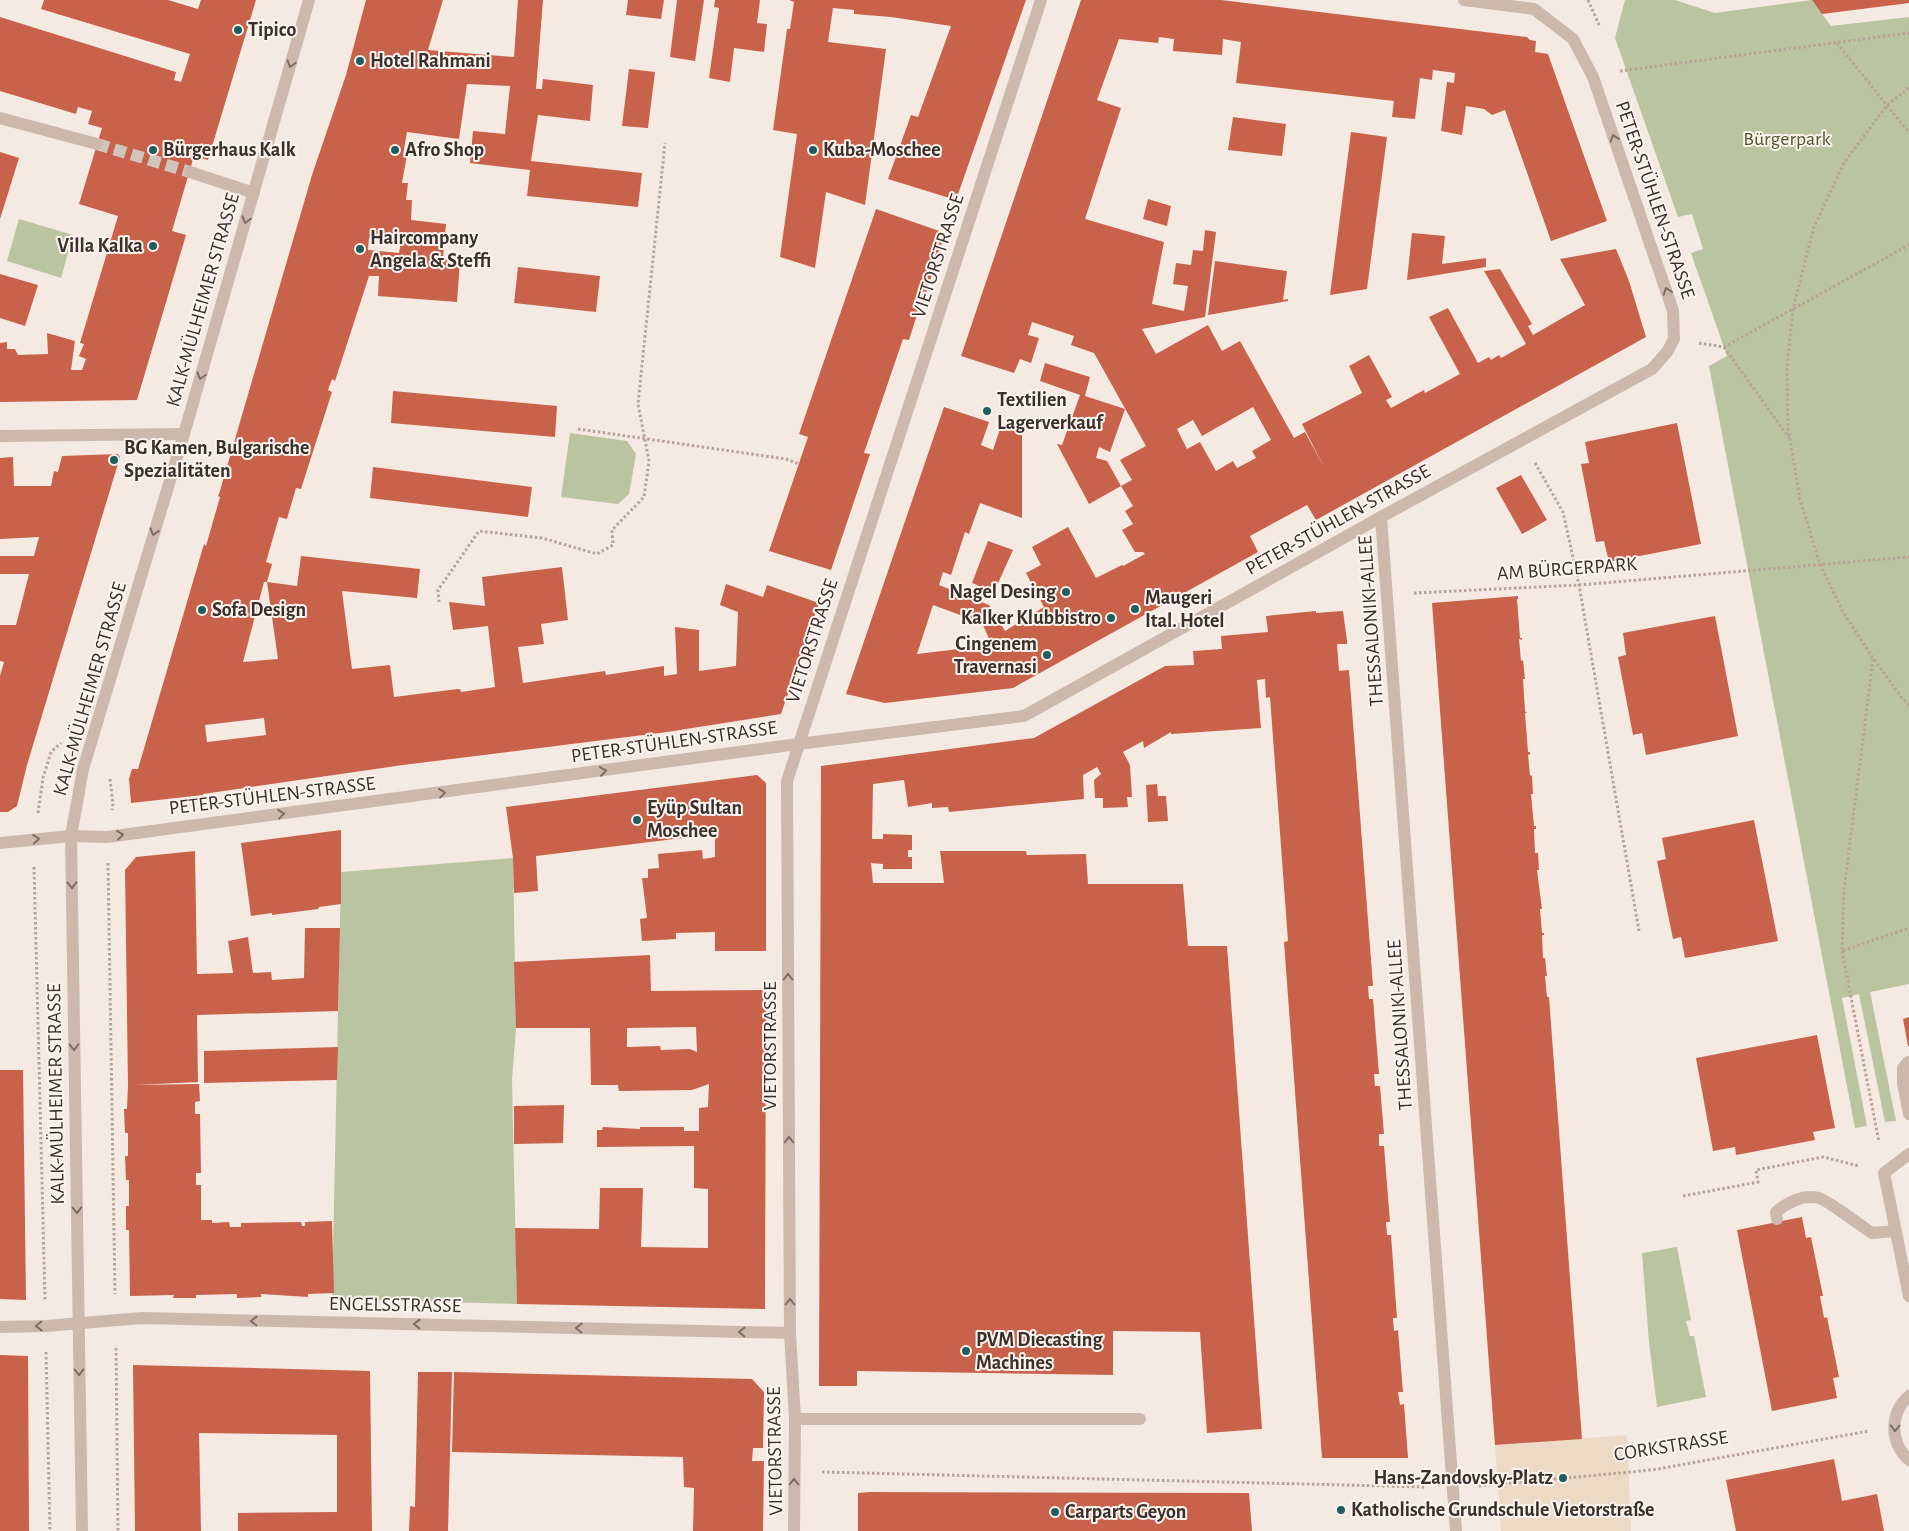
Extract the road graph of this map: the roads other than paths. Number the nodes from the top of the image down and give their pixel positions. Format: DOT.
graph roads {
  1 [pos="309,0"];
  2 [pos="1041,0"];
  3 [pos="1464,0"];
  4 [pos="0,118"];
  5 [pos="97,144"];
  6 [pos="190,172"];
  7 [pos="254,193"];
  8 [pos="184,434"];
  9 [pos="0,436"];
  10 [pos="1381,517"];
  11 [pos="798,744"];
  12 [pos="71,836"];
  13 [pos="0,843"];
  14 [pos="1908,1062"];
  15 [pos="1909,1114"];
  16 [pos="1909,1154"];
  17 [pos="1777,1219"];
  18 [pos="1895,1231"];
  19 [pos="1909,1296"];
  20 [pos="78,1323"];
  21 [pos="0,1327"];
  22 [pos="790,1333"];
  23 [pos="1909,1396"];
  24 [pos="795,1419"];
  25 [pos="1140,1419"];
  26 [pos="1909,1460"];
  27 [pos="82,1531"];
  28 [pos="794,1531"];
  29 [pos="1456,1531"];
  1 -- 7 [label="street, KALK-MÜLHEIMER STRASSE, one-way"];
  2 -- 11 [label="street, VIETORSTRASSE"];
  10 -- 3 [label="street, PETER-STÜHLEN-STRASSE, one-way"];
  4 -- 5 [label="street"];
  6 -- 7 [label="street"];
  7 -- 8 [label="street, KALK-MÜLHEIMER STRASSE, one-way"];
  8 -- 9 [label="street"];
  8 -- 12 [label="street, KALK-MÜLHEIMER STRASSE, one-way"];
  10 -- 11 [label="street, PETER-STÜHLEN-STRASSE"];
  10 -- 29 [label="street, THESSALONIKI-ALLEE"];
  12 -- 11 [label="street, PETER-STÜHLEN-STRASSE, one-way"];
  22 -- 11 [label="street, VIETORSTRASSE, one-way"];
  13 -- 12 [label="street, PETER-STÜHLEN-STRASSE, one-way"];
  12 -- 20 [label="street, KALK-MÜLHEIMER STRASSE, one-way"];
  14 -- 15 [label="street"];
  16 -- 18 [label="street"];
  17 -- 18 [label="street"];
  18 -- 19 [label="street"];
  20 -- 21 [label="street, ENGELSSTRASSE, one-way"];
  22 -- 20 [label="street, ENGELSSTRASSE, one-way"];
  20 -- 27 [label="street, KALK-MÜLHEIMER STRASSE, one-way"];
  22 -- 24 [label="street, VIETORSTRASSE"];
  23 -- 26 [label="street, one-way"];
  24 -- 25 [label="street"];
  28 -- 24 [label="street, VIETORSTRASSE, one-way"];
}
